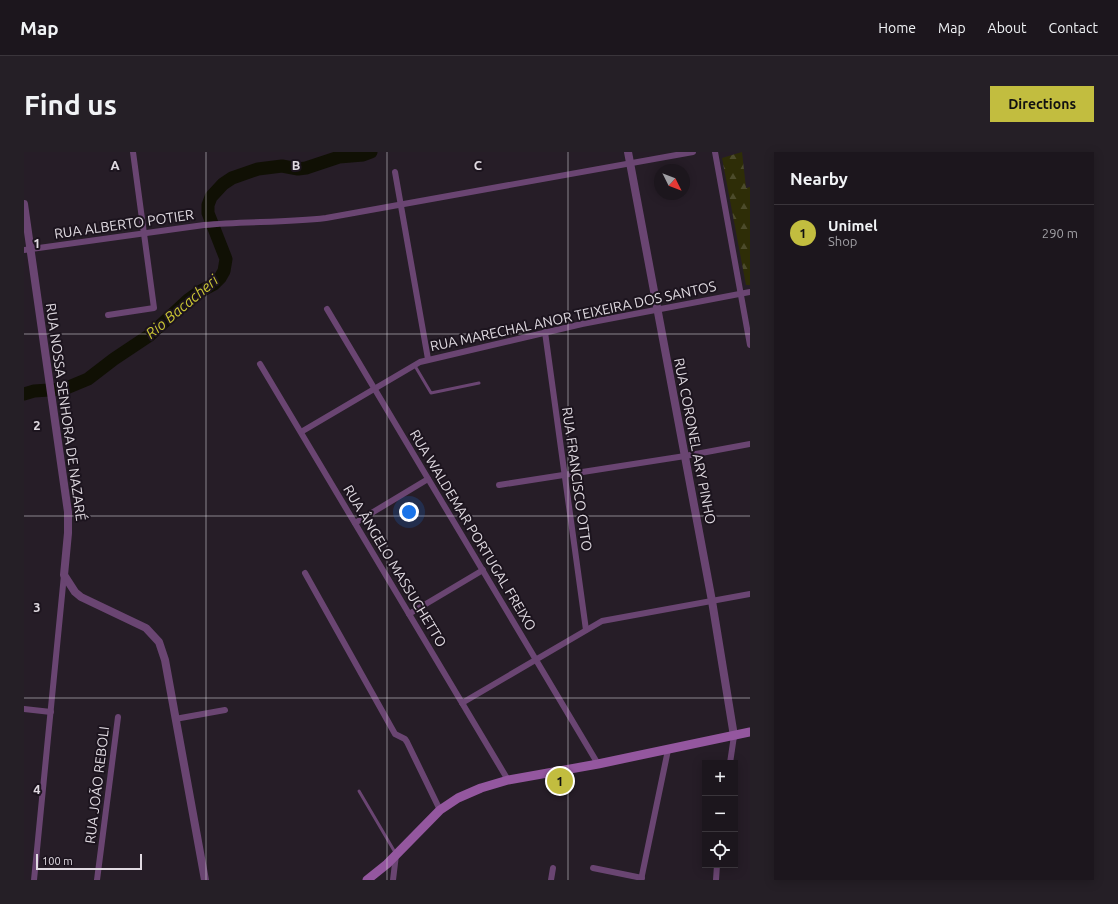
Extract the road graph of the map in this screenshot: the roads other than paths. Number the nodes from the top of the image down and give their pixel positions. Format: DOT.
graph roads {
  1 [pos="133,152"];
  2 [pos="628,152"];
  3 [pos="693,152"];
  4 [pos="715,152"];
  5 [pos="630,163"];
  6 [pos="395,172"];
  7 [pos="24,204"];
  8 [pos="401,205"];
  9 [pos="144,233"];
  10 [pos="27,250"];
  11 [pos="750,292"];
  12 [pos="741,293"];
  13 [pos="327,309"];
  14 [pos="657,309"];
  15 [pos="108,315"];
  16 [pos="545,332"];
  17 [pos="750,345"];
  18 [pos="428,359"];
  19 [pos="260,364"];
  20 [pos="414,364"];
  21 [pos="479,382"];
  22 [pos="374,388"];
  23 [pos="300,432"];
  24 [pos="750,444"];
  25 [pos="684,456"];
  26 [pos="565,475"];
  27 [pos="428,479"];
  28 [pos="499,485"];
  29 [pos="355,523"];
  30 [pos="482,570"];
  31 [pos="305,573"];
  32 [pos="64,575"];
  33 [pos="750,594"];
  34 [pos="712,601"];
  35 [pos="409,614"];
  36 [pos="586,630"];
  37 [pos="536,660"];
  38 [pos="462,703"];
  39 [pos="24,709"];
  40 [pos="225,710"];
  41 [pos="51,712"];
  42 [pos="118,717"];
  43 [pos="175,719"];
  44 [pos="750,732"];
  45 [pos="734,736"];
  46 [pos="668,750"];
  47 [pos="730,760"];
  48 [pos="598,764"];
  49 [pos="508,780"];
  50 [pos="359,791"];
  51 [pos="440,810"];
  52 [pos="396,855"];
  53 [pos="553,868"];
  54 [pos="593,868"];
  55 [pos="718,868"];
  56 [pos="641,879"];
  57 [pos="34,880"];
  58 [pos="97,880"];
  59 [pos="205,880"];
  60 [pos="367,880"];
  61 [pos="393,880"];
  62 [pos="551,880"];
  63 [pos="716,880"];
  1 -- 9 [label="street"];
  2 -- 5 [label="street, RUA CORONEL ARY PINHO"];
  3 -- 5 [label="street, RUA ALBERTO POTIER"];
  4 -- 12 [label="street"];
  5 -- 8 [label="street, RUA ALBERTO POTIER"];
  5 -- 14 [label="street, RUA CORONEL ARY PINHO"];
  6 -- 8 [label="street"];
  7 -- 10 [label="street, RUA NOSSA SENHORA DE NAZARÉ"];
  8 -- 9 [label="street, RUA ALBERTO POTIER"];
  8 -- 18 [label="street"];
  9 -- 10 [label="street, RUA ALBERTO POTIER"];
  9 -- 15 [label="street"];
  10 -- 32 [label="street, RUA NOSSA SENHORA DE NAZARÉ"];
  11 -- 12 [label="street, RUA MARECHAL ANOR TEIXEIRA DOS SANTOS"];
  12 -- 14 [label="street, RUA MARECHAL ANOR TEIXEIRA DOS SANTOS"];
  12 -- 17 [label="street"];
  13 -- 22 [label="street, RUA WALDEMAR PORTUGAL FREIXO"];
  14 -- 16 [label="street, RUA MARECHAL ANOR TEIXEIRA DOS SANTOS"];
  14 -- 25 [label="street, RUA CORONEL ARY PINHO"];
  16 -- 18 [label="street, RUA MARECHAL ANOR TEIXEIRA DOS SANTOS"];
  16 -- 26 [label="street, RUA FRANCISCO OTTO"];
  18 -- 20 [label="street, RUA MARECHAL ANOR TEIXEIRA DOS SANTOS"];
  19 -- 23 [label="street, RUA ÂNGELO MASSUCHETTO"];
  20 -- 21 [label="lane"];
  20 -- 22 [label="street, RUA MARECHAL ANOR TEIXEIRA DOS SANTOS"];
  22 -- 23 [label="street, RUA MARECHAL ANOR TEIXEIRA DOS SANTOS"];
  22 -- 27 [label="street, RUA WALDEMAR PORTUGAL FREIXO"];
  23 -- 29 [label="street, RUA ÂNGELO MASSUCHETTO"];
  24 -- 25 [label="street"];
  25 -- 26 [label="street"];
  25 -- 34 [label="street, RUA CORONEL ARY PINHO"];
  26 -- 28 [label="street"];
  26 -- 36 [label="street, RUA FRANCISCO OTTO"];
  27 -- 29 [label="street"];
  27 -- 30 [label="street, RUA WALDEMAR PORTUGAL FREIXO"];
  29 -- 35 [label="street, RUA ÂNGELO MASSUCHETTO"];
  30 -- 35 [label="street"];
  30 -- 37 [label="street, RUA WALDEMAR PORTUGAL FREIXO"];
  31 -- 51 [label="street"];
  32 -- 41 [label="street"];
  32 -- 43 [label="street"];
  33 -- 34 [label="street"];
  34 -- 36 [label="street"];
  34 -- 45 [label="street, RUA CORONEL ARY PINHO"];
  35 -- 38 [label="street, RUA ÂNGELO MASSUCHETTO"];
  36 -- 37 [label="street"];
  37 -- 38 [label="street"];
  37 -- 48 [label="street, RUA WALDEMAR PORTUGAL FREIXO"];
  38 -- 49 [label="street, RUA ÂNGELO MASSUCHETTO"];
  39 -- 41 [label="street"];
  40 -- 43 [label="street"];
  41 -- 57 [label="street"];
  42 -- 58 [label="street, RUA JOÃO REBOLI"];
  43 -- 59 [label="street"];
  44 -- 45 [label="main road"];
  45 -- 46 [label="main road"];
  45 -- 47 [label="street"];
  46 -- 48 [label="main road"];
  46 -- 56 [label="street"];
  48 -- 49 [label="main road"];
  49 -- 51 [label="main road"];
  50 -- 52 [label="lane"];
  51 -- 52 [label="main road"];
  52 -- 60 [label="main road"];
  52 -- 61 [label="street"];
  53 -- 62 [label="street"];
  54 -- 56 [label="street"];
  55 -- 63 [label="street"];
}
